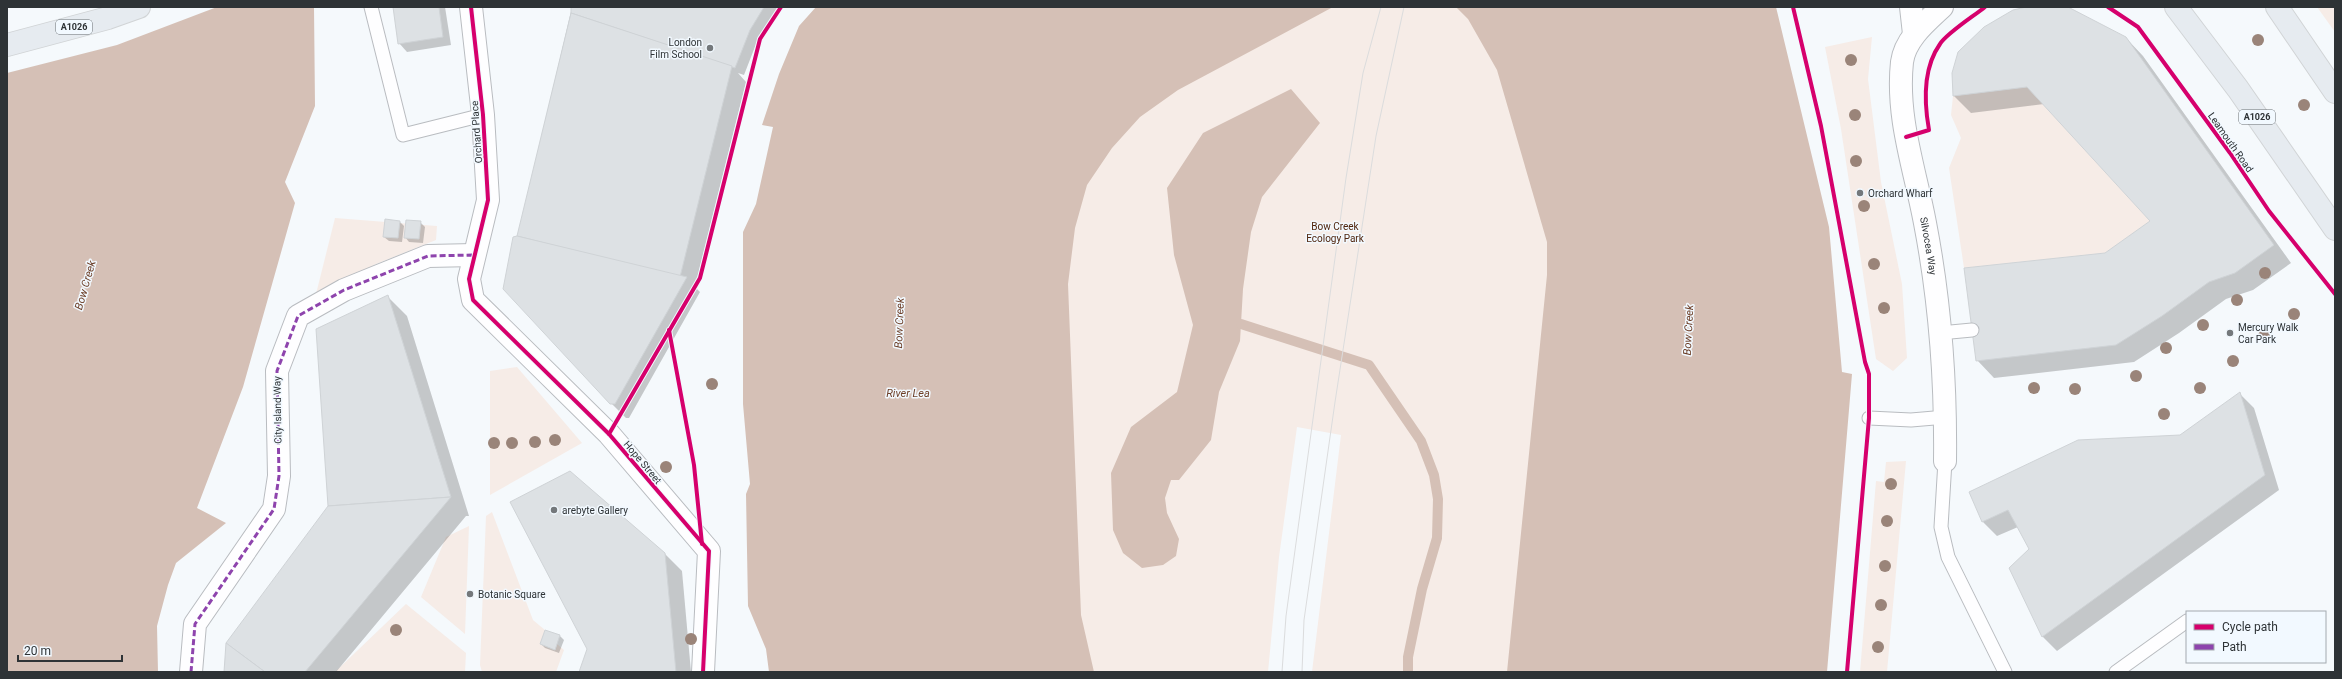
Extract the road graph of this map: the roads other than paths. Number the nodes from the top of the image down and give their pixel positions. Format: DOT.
graph roads {
  1 [pos="139,7"];
  2 [pos="371,7"];
  3 [pos="471,7"];
  4 [pos="1911,7"];
  5 [pos="1942,7"];
  6 [pos="2176,7"];
  7 [pos="2277,7"];
  8 [pos="1914,34"];
  9 [pos="7,45"];
  10 [pos="2335,92"];
  11 [pos="483,115"];
  12 [pos="2335,229"];
  13 [pos="474,255"];
  14 [pos="1972,330"];
  15 [pos="1940,333"];
  16 [pos="1946,417"];
  17 [pos="1869,418"];
  18 [pos="1945,461"];
  19 [pos="2186,623"];
  20 [pos="191,672"];
  21 [pos="703,672"];
  22 [pos="2005,672"];
  23 [pos="2116,672"];
  1 -- 9 [label="highway, A1026"];
  2 -- 11 [label="lane"];
  3 -- 11 [label="street, Orchard Place"];
  4 -- 8 [label="street"];
  5 -- 8 [label="street, Silvocea Way"];
  6 -- 12 [label="highway, A1026"];
  7 -- 10 [label="highway"];
  8 -- 15 [label="street, Silvocea Way"];
  11 -- 13 [label="street, Orchard Place"];
  13 -- 20 [label="street, City Island Way"];
  13 -- 21 [label="street, Hope Street"];
  14 -- 15 [label="lane"];
  15 -- 16 [label="street, Silvocea Way"];
  16 -- 17 [label="lane"];
  16 -- 18 [label="street, Silvocea Way"];
  18 -- 22 [label="lane"];
  19 -- 23 [label="lane"];
}
